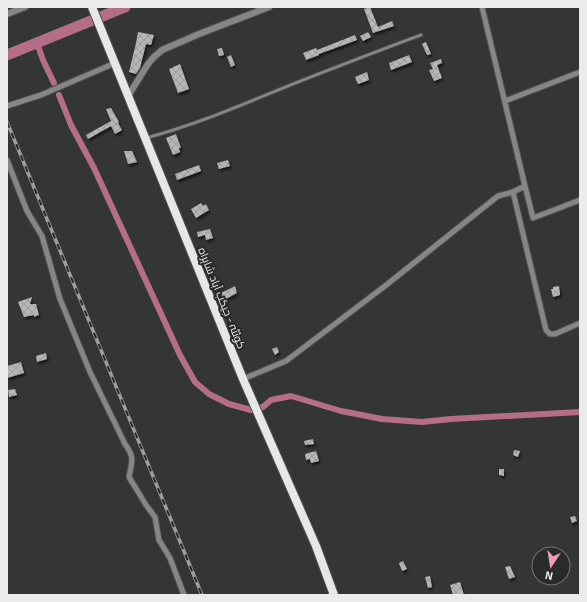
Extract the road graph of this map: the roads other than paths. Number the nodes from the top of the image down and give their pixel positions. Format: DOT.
graph roads {
  1 [pos="25,7"];
  2 [pos="92,7"];
  3 [pos="269,7"];
  4 [pos="482,7"];
  5 [pos="7,14"];
  6 [pos="421,35"];
  7 [pos="115,63"];
  8 [pos="580,72"];
  9 [pos="128,96"];
  10 [pos="505,101"];
  11 [pos="7,106"];
  12 [pos="146,138"];
  13 [pos="7,160"];
  14 [pos="525,186"];
  15 [pos="513,192"];
  16 [pos="580,200"];
  17 [pos="580,323"];
  18 [pos="244,380"];
  19 [pos="184,595"];
  20 [pos="334,595"];
  1 -- 5 [label="street"];
  2 -- 7 [label="highway, کوئٹہ - جیکب آباد شاہراہ"];
  3 -- 9 [label="street"];
  4 -- 10 [label="street"];
  6 -- 12 [label="lane"];
  7 -- 9 [label="highway, کوئٹہ - جیکب آباد شاہراہ"];
  7 -- 11 [label="street"];
  8 -- 10 [label="street"];
  9 -- 12 [label="highway, کوئٹہ - جیکب آباد شاہراہ"];
  10 -- 14 [label="street"];
  12 -- 18 [label="highway, کوئٹہ - جیکب آباد شاہراہ"];
  13 -- 19 [label="street"];
  14 -- 15 [label="street"];
  14 -- 16 [label="street"];
  15 -- 17 [label="street"];
  15 -- 18 [label="street"];
  18 -- 20 [label="highway, کوئٹہ - جیکب آباد شاہراہ"];
}
